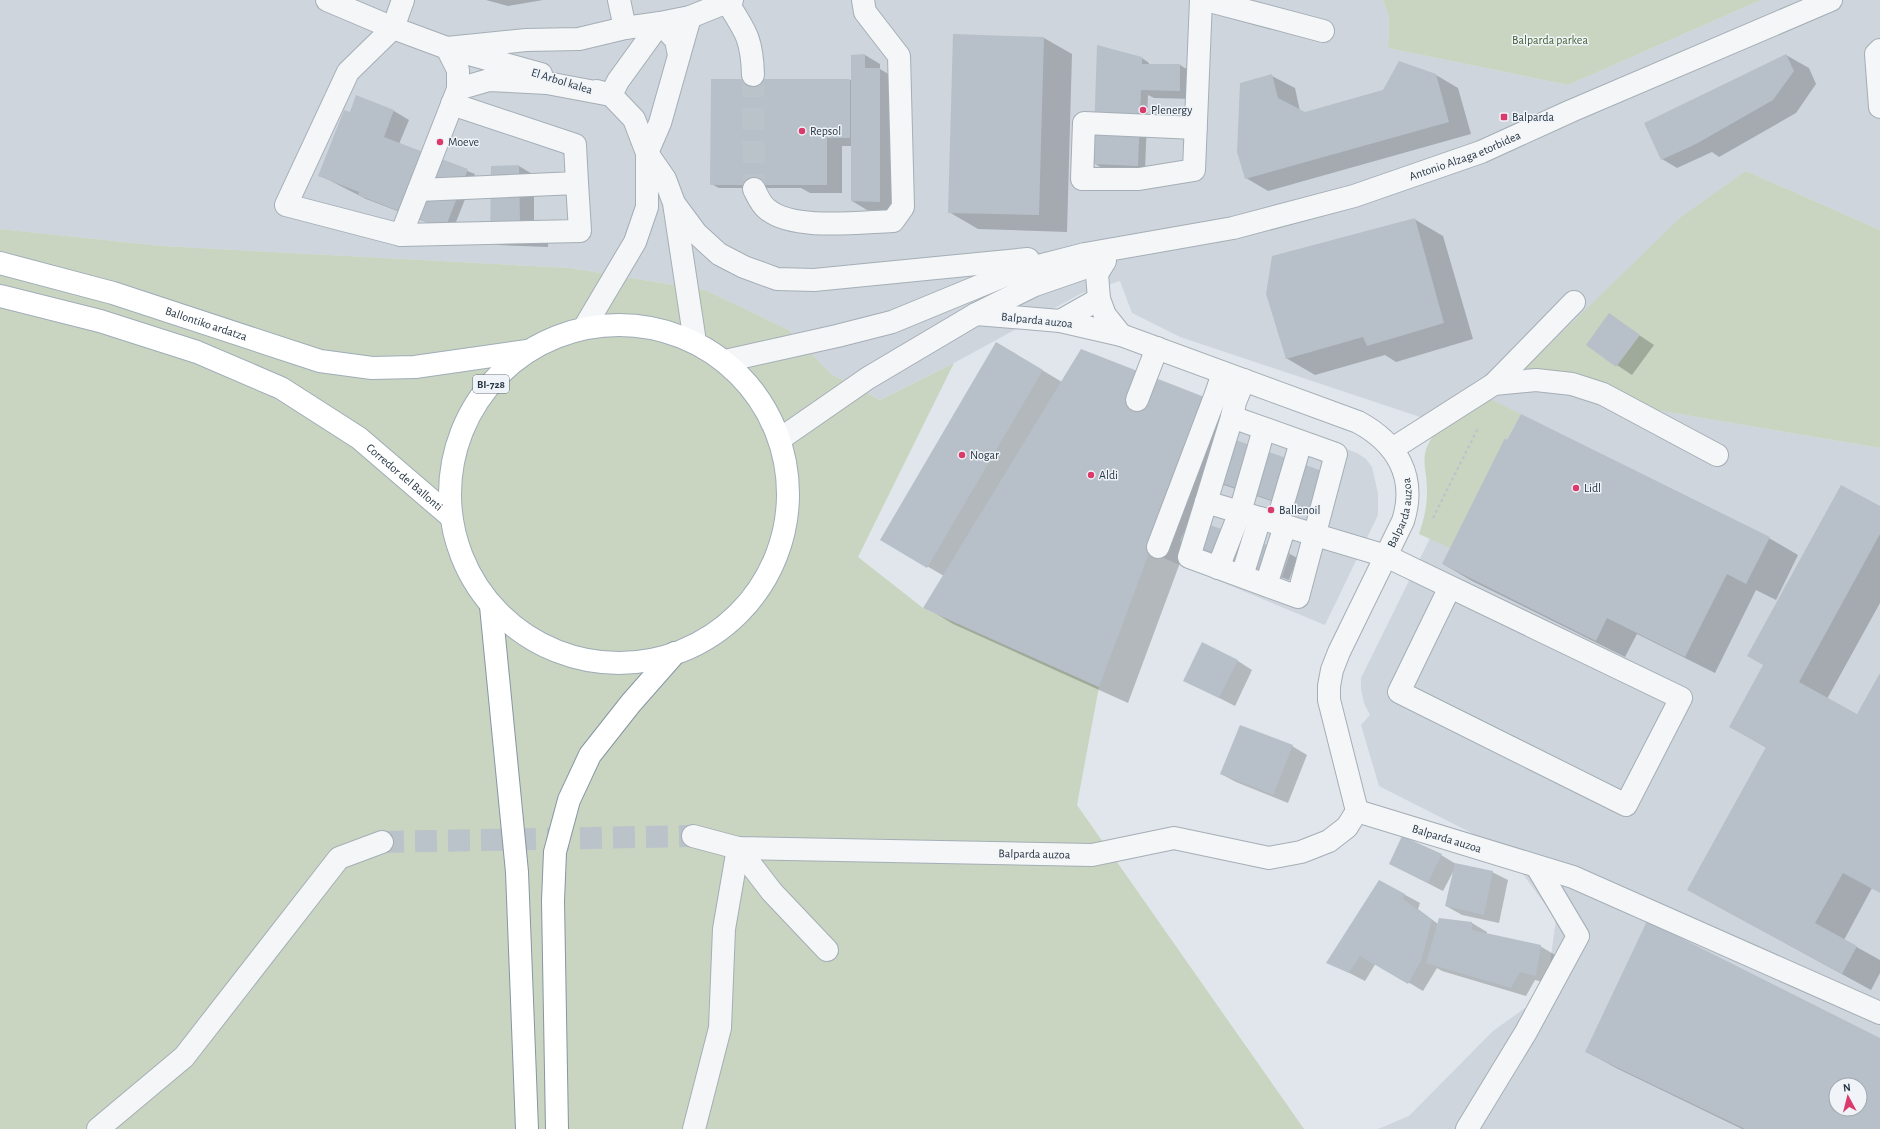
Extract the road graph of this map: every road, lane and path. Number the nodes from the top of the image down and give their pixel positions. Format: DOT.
graph roads {
  1 [pos="327,0"];
  2 [pos="404,0"];
  3 [pos="619,0"];
  4 [pos="863,0"];
  5 [pos="1202,0"];
  6 [pos="1206,0"];
  7 [pos="1831,0"];
  8 [pos="729,1"];
  9 [pos="690,17"];
  10 [pos="660,24"];
  11 [pos="393,28"];
  12 [pos="625,28"];
  13 [pos="1323,31"];
  14 [pos="447,48"];
  15 [pos="1880,50"];
  16 [pos="679,55"];
  17 [pos="753,75"];
  18 [pos="611,95"];
  19 [pos="455,97"];
  20 [pos="1880,108"];
  21 [pos="1196,128"];
  22 [pos="647,153"];
  23 [pos="578,183"];
  24 [pos="754,189"];
  25 [pos="418,190"];
  26 [pos="674,202"];
  27 [pos="401,235"];
  28 [pos="1151,242"];
  29 [pos="1085,254"];
  30 [pos="1105,261"];
  31 [pos="0,263"];
  32 [pos="0,296"];
  33 [pos="1099,299"];
  34 [pos="1574,302"];
  35 [pos="976,314"];
  36 [pos="1060,321"];
  37 [pos="584,328"];
  38 [pos="1121,334"];
  39 [pos="695,342"];
  40 [pos="1157,348"];
  41 [pos="527,351"];
  42 [pos="725,361"];
  43 [pos="1223,372"];
  44 [pos="1244,380"];
  45 [pos="1494,384"];
  46 [pos="1137,400"];
  47 [pos="1232,417"];
  48 [pos="1480,425"];
  49 [pos="1264,429"];
  50 [pos="780,439"];
  51 [pos="1301,442"];
  52 [pos="1392,448"];
  53 [pos="1717,455"];
  54 [pos="1206,502"];
  55 [pos="1240,512"];
  56 [pos="450,516"];
  57 [pos="1431,522"];
  58 [pos="1274,523"];
  59 [pos="1313,534"];
  60 [pos="1158,547"];
  61 [pos="1386,556"];
  62 [pos="1218,568"];
  63 [pos="1242,576"];
  64 [pos="1266,586"];
  65 [pos="1450,587"];
  66 [pos="491,606"];
  67 [pos="676,653"];
  68 [pos="1357,811"];
  69 [pos="693,836"];
  70 [pos="382,842"];
  71 [pos="738,848"];
  72 [pos="1538,867"];
  73 [pos="827,950"];
  74 [pos="1880,1013"];
  75 [pos="98,1129"];
  76 [pos="527,1129"];
  77 [pos="557,1129"];
  78 [pos="694,1129"];
  79 [pos="1467,1129"];
  1 -- 11 [label="street, El Arbol kalea"];
  2 -- 11 [label="street"];
  3 -- 12 [label="street"];
  4 -- 24 [label="street"];
  5 -- 21 [label="street"];
  6 -- 13 [label="street"];
  7 -- 28 [label="street, Antonio Alzaga etorbidea"];
  8 -- 9 [label="street"];
  8 -- 17 [label="street"];
  9 -- 10 [label="street, El Arbol kalea"];
  9 -- 16 [label="street"];
  10 -- 12 [label="street, El Arbol kalea"];
  10 -- 16 [label="street"];
  10 -- 18 [label="street"];
  11 -- 14 [label="street, El Arbol kalea"];
  11 -- 27 [label="street"];
  12 -- 14 [label="street, El Arbol kalea"];
  14 -- 18 [label="street, El Arbol kalea"];
  14 -- 19 [label="street"];
  15 -- 20 [label="street"];
  16 -- 22 [label="street"];
  18 -- 19 [label="street"];
  18 -- 22 [label="street"];
  19 -- 23 [label="street"];
  19 -- 25 [label="street"];
  21 -- 21 [label="street"];
  22 -- 26 [label="street"];
  22 -- 37 [label="street"];
  23 -- 25 [label="street"];
  23 -- 27 [label="street"];
  25 -- 27 [label="street"];
  26 -- 29 [label="street"];
  26 -- 39 [label="street"];
  28 -- 29 [label="street"];
  28 -- 30 [label="street"];
  29 -- 42 [label="street"];
  30 -- 33 [label="street, Balparda auzoa"];
  30 -- 35 [label="street"];
  31 -- 41 [label="main road, Ballontiko ardatza / BI-728"];
  32 -- 56 [label="main road, Corredor del Ballonti"];
  33 -- 36 [label="street"];
  33 -- 38 [label="street, Balparda auzoa"];
  34 -- 45 [label="street"];
  35 -- 36 [label="street, Balparda auzoa"];
  35 -- 50 [label="street"];
  36 -- 38 [label="street, Balparda auzoa"];
  37 -- 39 [label="main road, BI-728"];
  37 -- 41 [label="main road, BI-728"];
  38 -- 40 [label="street, Balparda auzoa"];
  39 -- 42 [label="main road, BI-728"];
  40 -- 43 [label="street, Balparda auzoa"];
  40 -- 46 [label="street"];
  41 -- 56 [label="main road, BI-728"];
  42 -- 50 [label="main road, BI-728"];
  43 -- 44 [label="street, Balparda auzoa"];
  43 -- 60 [label="street"];
  44 -- 47 [label="street"];
  44 -- 52 [label="street, Balparda auzoa"];
  45 -- 52 [label="street"];
  45 -- 53 [label="street"];
  47 -- 49 [label="street"];
  47 -- 54 [label="street"];
  48 -- 57 [label="path"];
  49 -- 51 [label="street"];
  49 -- 55 [label="street"];
  50 -- 67 [label="main road, BI-728"];
  51 -- 58 [label="street"];
  51 -- 59 [label="street"];
  52 -- 61 [label="street, Balparda auzoa"];
  54 -- 55 [label="street"];
  54 -- 62 [label="street"];
  55 -- 58 [label="street"];
  55 -- 62 [label="street"];
  56 -- 66 [label="main road, BI-728"];
  58 -- 59 [label="street"];
  58 -- 63 [label="street"];
  58 -- 64 [label="street"];
  59 -- 61 [label="street"];
  59 -- 64 [label="street"];
  61 -- 65 [label="street"];
  61 -- 68 [label="street, Balparda auzoa"];
  62 -- 63 [label="street"];
  63 -- 64 [label="street"];
  65 -- 65 [label="street"];
  66 -- 67 [label="main road, BI-728"];
  66 -- 76 [label="main road"];
  67 -- 77 [label="main road"];
  68 -- 71 [label="street, Balparda auzoa"];
  68 -- 72 [label="street, Balparda auzoa"];
  69 -- 71 [label="street, Balparda auzoa"];
  70 -- 75 [label="street"];
  71 -- 73 [label="street"];
  71 -- 78 [label="street"];
  72 -- 74 [label="street, Balparda auzoa"];
  72 -- 79 [label="street"];
}
